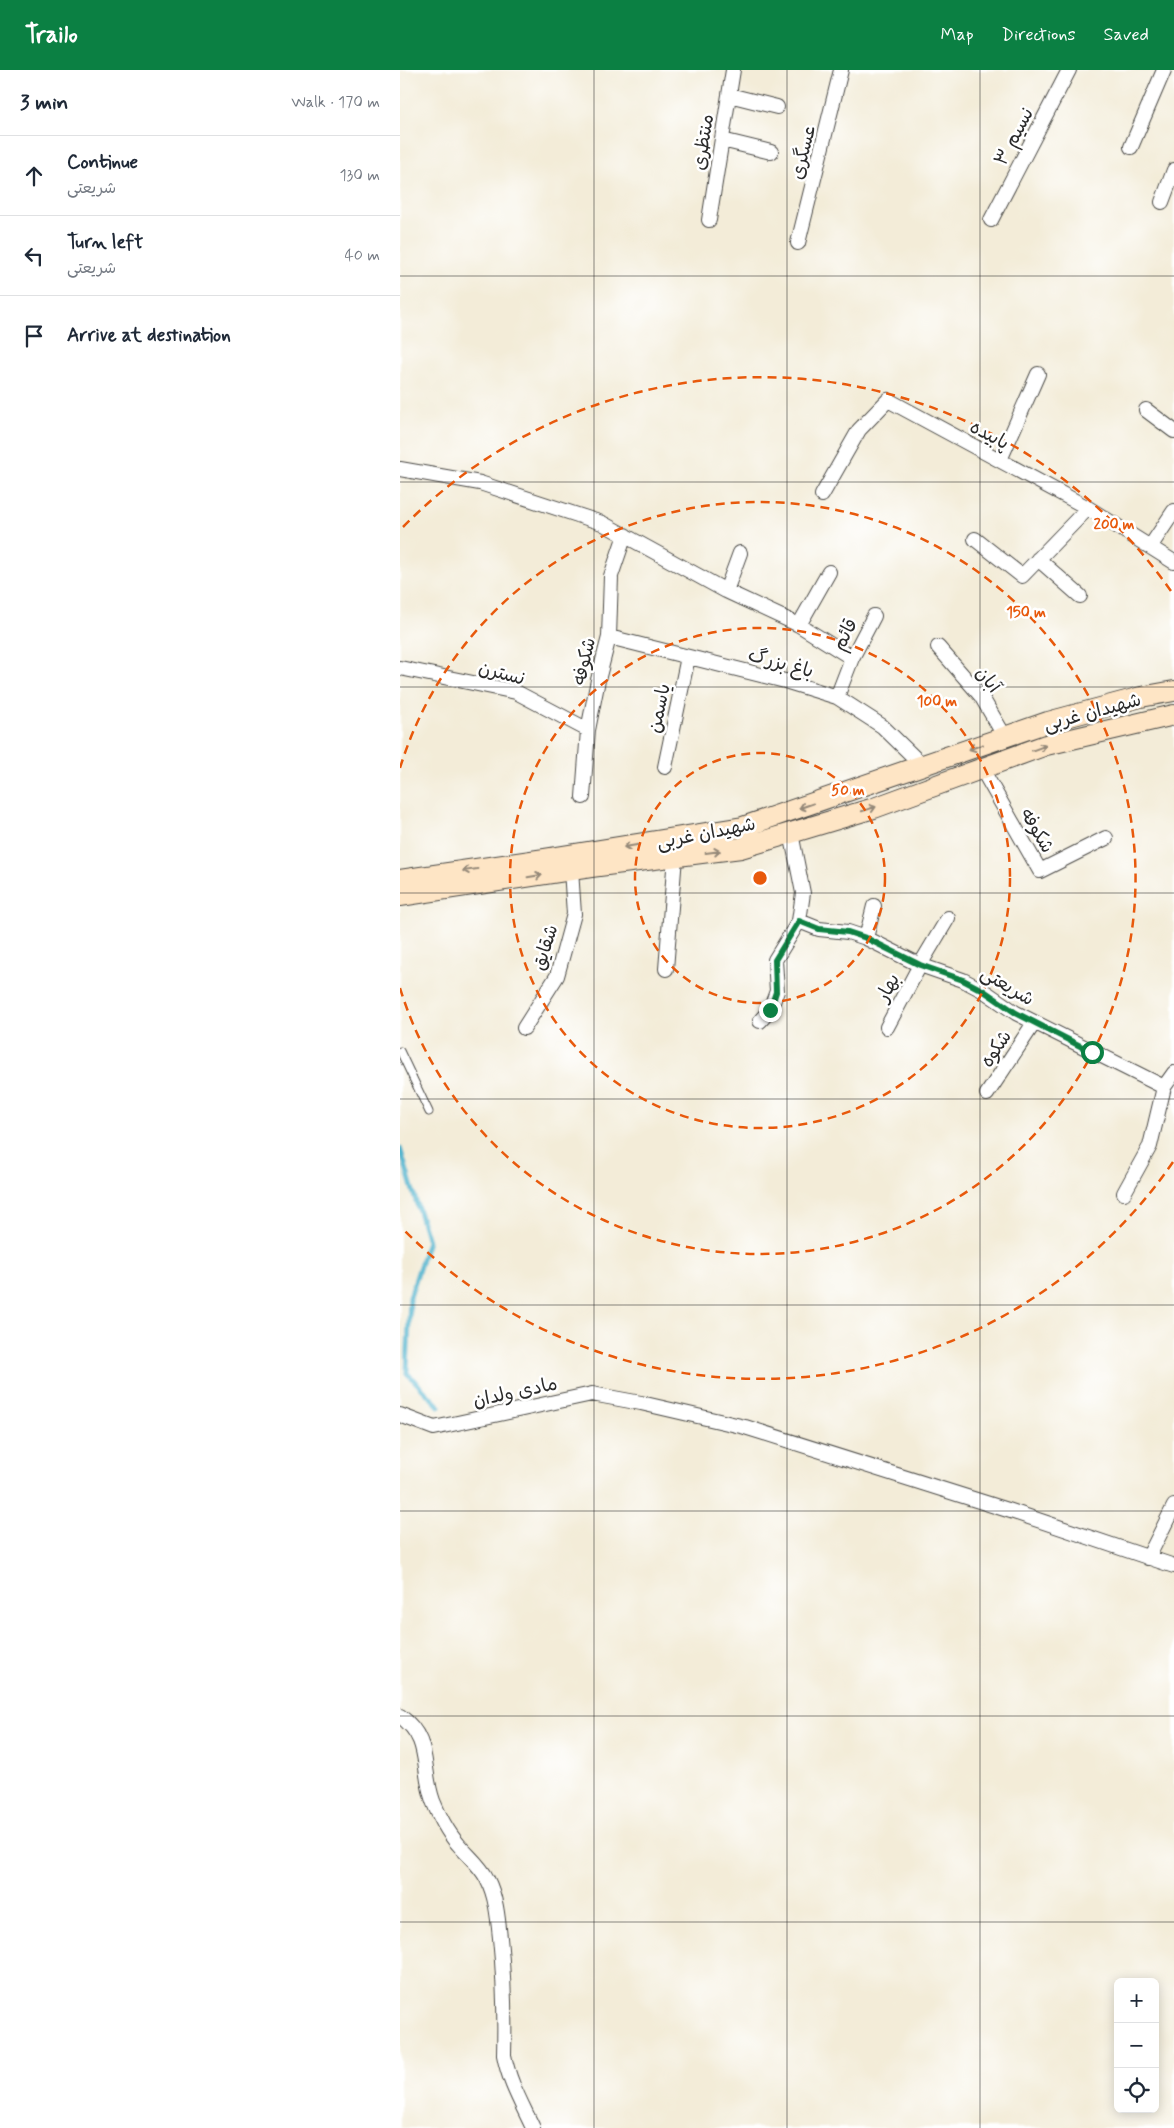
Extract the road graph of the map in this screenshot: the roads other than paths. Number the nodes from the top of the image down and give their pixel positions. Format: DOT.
graph roads {
  1 [pos="732,70"];
  2 [pos="842,70"];
  3 [pos="1069,70"];
  4 [pos="1164,70"];
  5 [pos="729,95"];
  6 [pos="777,107"];
  7 [pos="722,140"];
  8 [pos="1131,147"];
  9 [pos="771,152"];
  10 [pos="1174,170"];
  11 [pos="1162,202"];
  12 [pos="709,220"];
  13 [pos="991,220"];
  14 [pos="798,243"];
  15 [pos="1038,374"];
  16 [pos="1146,410"];
  17 [pos="1174,431"];
  18 [pos="1000,460"];
  19 [pos="400,469"];
  20 [pos="822,495"];
  21 [pos="1088,508"];
  22 [pos="1174,511"];
  23 [pos="625,535"];
  24 [pos="975,539"];
  25 [pos="1150,547"];
  26 [pos="740,554"];
  27 [pos="1038,559"];
  28 [pos="1174,562"];
  29 [pos="829,572"];
  30 [pos="726,591"];
  31 [pos="1080,596"];
  32 [pos="874,616"];
  33 [pos="799,625"];
  34 [pos="609,637"];
  35 [pos="938,647"];
  36 [pos="688,657"];
  37 [pos="852,658"];
  38 [pos="400,668"];
  39 [pos="1174,691"];
  40 [pos="837,697"];
  41 [pos="1174,715"];
  42 [pos="588,730"];
  43 [pos="1005,737"];
  44 [pos="922,765"];
  45 [pos="665,767"];
  46 [pos="982,769"];
  47 [pos="583,798"];
  48 [pos="791,833"];
  49 [pos="1106,838"];
  50 [pos="675,857"];
  51 [pos="571,870"];
  52 [pos="400,880"];
  53 [pos="400,896"];
  54 [pos="874,906"];
  55 [pos="948,918"];
  56 [pos="799,921"];
  57 [pos="866,938"];
  58 [pos="920,965"];
  59 [pos="666,969"];
  60 [pos="760,1020"];
  61 [pos="1034,1022"];
  62 [pos="887,1027"];
  63 [pos="524,1028"];
  64 [pos="400,1051"];
  65 [pos="1174,1073"];
  66 [pos="1164,1088"];
  67 [pos="987,1094"];
  68 [pos="429,1112"];
  69 [pos="1124,1193"];
  70 [pos="400,1415"];
  71 [pos="1174,1506"];
  72 [pos="1148,1558"];
  73 [pos="1174,1566"];
  74 [pos="400,1716"];
  75 [pos="533,2128"];
  1 -- 5 [label="street, منتظری"];
  2 -- 14 [label="street, عسگری"];
  3 -- 13 [label="street, نسیم ۳"];
  4 -- 8 [label="street"];
  5 -- 6 [label="street"];
  5 -- 7 [label="street, منتظری"];
  7 -- 9 [label="street"];
  7 -- 12 [label="street, منتظری"];
  10 -- 11 [label="street"];
  15 -- 18 [label="street"];
  16 -- 17 [label="street"];
  18 -- 20 [label="street, پابیده"];
  18 -- 21 [label="street, پابیده"];
  19 -- 23 [label="street"];
  21 -- 25 [label="street, پابیده"];
  21 -- 27 [label="street"];
  22 -- 25 [label="street"];
  23 -- 30 [label="street"];
  23 -- 34 [label="street, شکوفه"];
  24 -- 27 [label="street"];
  25 -- 28 [label="street, پابیده"];
  26 -- 30 [label="street"];
  27 -- 31 [label="street"];
  29 -- 33 [label="street"];
  30 -- 33 [label="street"];
  32 -- 37 [label="street, قائم"];
  33 -- 37 [label="street"];
  34 -- 36 [label="street, باغ بزرگ"];
  34 -- 42 [label="street, شکوفه"];
  35 -- 43 [label="street, آبان"];
  36 -- 40 [label="street, باغ بزرگ"];
  36 -- 45 [label="street, یاسمن"];
  37 -- 40 [label="street, قائم"];
  38 -- 42 [label="street, نسترن"];
  39 -- 43 [label="main road, شهیدان غربی"];
  40 -- 44 [label="street, باغ بزرگ"];
  46 -- 41 [label="main road, شهیدان غربی, one-way"];
  42 -- 47 [label="street, شکوفه"];
  43 -- 44 [label="main road, شهیدان غربی, one-way"];
  44 -- 52 [label="main road, شهیدان غربی, one-way"];
  48 -- 46 [label="main road, شهیدان غربی, one-way"];
  46 -- 49 [label="street, شکوفه"];
  50 -- 48 [label="main road, شهیدان غربی, one-way"];
  48 -- 56 [label="street"];
  50 -- 51 [label="main road, شهیدان غربی"];
  50 -- 59 [label="street"];
  53 -- 51 [label="main road, شهیدان غربی, one-way"];
  51 -- 63 [label="street, شقایق"];
  54 -- 57 [label="street"];
  55 -- 58 [label="street, بهار"];
  56 -- 57 [label="street, شریعتی"];
  56 -- 60 [label="street"];
  57 -- 58 [label="street, شریعتی"];
  58 -- 61 [label="street, شریعتی"];
  58 -- 62 [label="street, بهار"];
  61 -- 66 [label="street, شریعتی"];
  61 -- 67 [label="street, شکوه"];
  64 -- 68 [label="lane"];
  65 -- 66 [label="street"];
  66 -- 69 [label="street"];
  70 -- 72 [label="street, مادی ولدان"];
  71 -- 72 [label="street"];
  72 -- 73 [label="street, مادی ولدان"];
  74 -- 75 [label="street"];
}
